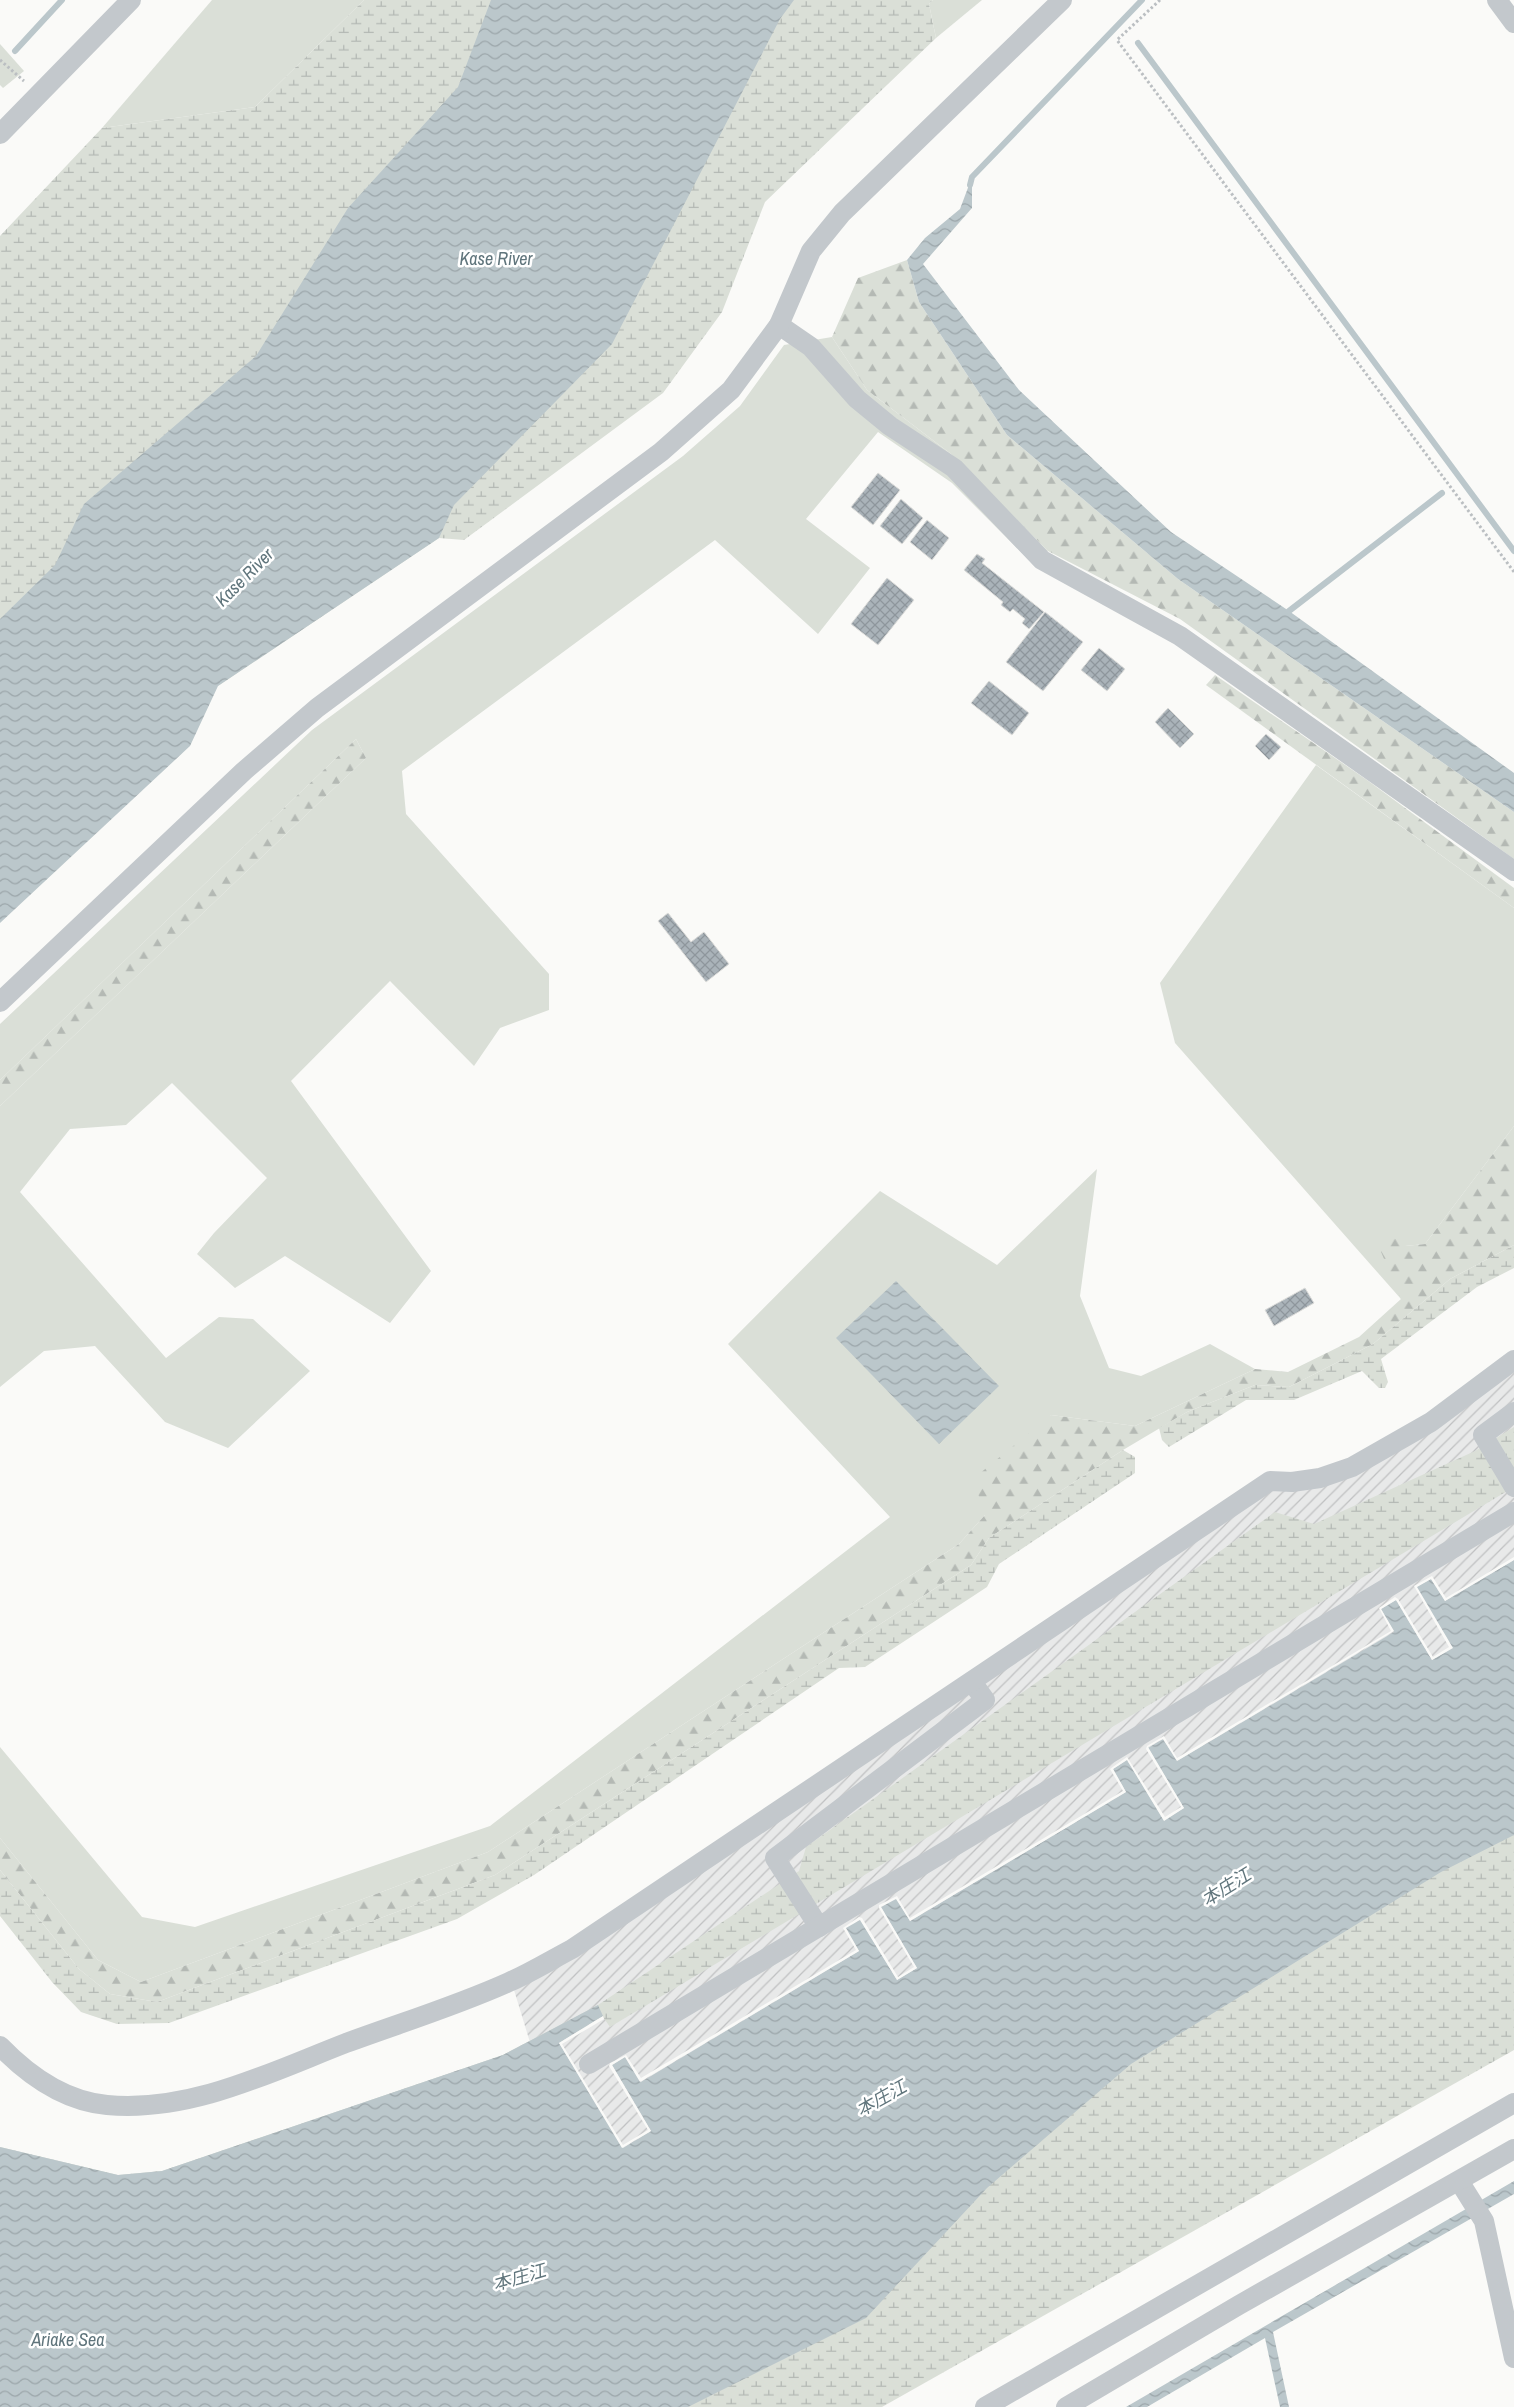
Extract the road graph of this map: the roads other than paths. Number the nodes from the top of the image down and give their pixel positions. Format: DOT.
graph roads {
  1 [pos="132,0"];
  2 [pos="1062,0"];
  3 [pos="1497,0"];
  4 [pos="1514,23"];
  5 [pos="0,134"];
  6 [pos="779,325"];
  7 [pos="1514,871"];
  8 [pos="0,1002"];
  9 [pos="1514,1360"];
  10 [pos="1514,1412"];
  11 [pos="1514,1487"];
  12 [pos="1514,1512"];
  13 [pos="977,1689"];
  14 [pos="819,1927"];
  15 [pos="0,2046"];
  16 [pos="589,2064"];
  17 [pos="1514,2103"];
  18 [pos="1514,2149"];
  19 [pos="1464,2189"];
  20 [pos="1514,2358"];
  21 [pos="985,2407"];
  22 [pos="1066,2407"];
  1 -- 5 [label="street"];
  2 -- 6 [label="street"];
  3 -- 4 [label="street"];
  6 -- 7 [label="street"];
  6 -- 8 [label="street"];
  9 -- 15 [label="street"];
  10 -- 11 [label="street"];
  12 -- 14 [label="street"];
  13 -- 14 [label="street"];
  14 -- 16 [label="street"];
  17 -- 21 [label="street"];
  18 -- 19 [label="street"];
  19 -- 20 [label="street"];
  19 -- 22 [label="street"];
}
